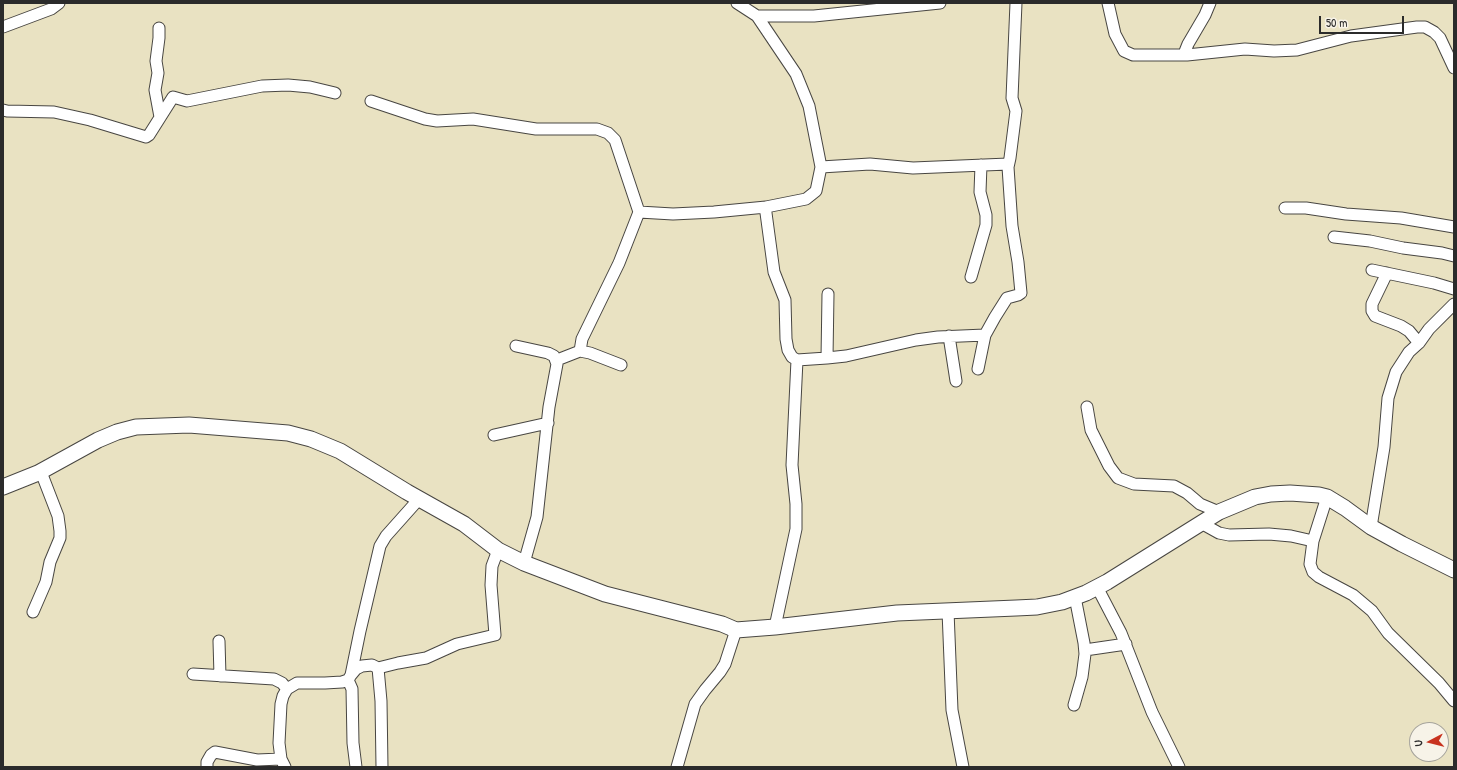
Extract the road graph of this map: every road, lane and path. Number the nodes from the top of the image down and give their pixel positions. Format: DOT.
graph roads {
  1 [pos="59,3"];
  2 [pos="737,3"];
  3 [pos="940,3"];
  4 [pos="1016,3"];
  5 [pos="1108,3"];
  6 [pos="1210,3"];
  7 [pos="757,16"];
  8 [pos="3,27"];
  9 [pos="159,28"];
  10 [pos="1184,54"];
  11 [pos="1454,68"];
  12 [pos="335,93"];
  13 [pos="371,101"];
  14 [pos="3,110"];
  15 [pos="160,117"];
  16 [pos="1008,164"];
  17 [pos="981,165"];
  18 [pos="821,167"];
  19 [pos="766,207"];
  20 [pos="1285,208"];
  21 [pos="639,212"];
  22 [pos="1454,227"];
  23 [pos="1334,237"];
  24 [pos="1454,256"];
  25 [pos="1372,270"];
  26 [pos="1386,274"];
  27 [pos="971,277"];
  28 [pos="1454,290"];
  29 [pos="828,294"];
  30 [pos="1454,304"];
  31 [pos="985,335"];
  32 [pos="949,336"];
  33 [pos="1419,343"];
  34 [pos="516,346"];
  35 [pos="580,351"];
  36 [pos="827,358"];
  37 [pos="557,360"];
  38 [pos="797,360"];
  39 [pos="621,365"];
  40 [pos="978,369"];
  41 [pos="956,381"];
  42 [pos="1086,407"];
  43 [pos="548,423"];
  44 [pos="494,435"];
  45 [pos="41,472"];
  46 [pos="3,487"];
  47 [pos="413,496"];
  48 [pos="1327,497"];
  49 [pos="1219,512"];
  50 [pos="1201,523"];
  51 [pos="1371,527"];
  52 [pos="1313,541"];
  53 [pos="498,550"];
  54 [pos="524,563"];
  55 [pos="1454,570"];
  56 [pos="1096,587"];
  57 [pos="1075,597"];
  58 [pos="948,611"];
  59 [pos="33,612"];
  60 [pos="775,627"];
  61 [pos="736,630"];
  62 [pos="219,641"];
  63 [pos="1126,644"];
  64 [pos="1085,650"];
  65 [pos="378,668"];
  66 [pos="193,674"];
  67 [pos="220,676"];
  68 [pos="349,677"];
  69 [pos="287,689"];
  70 [pos="1454,701"];
  71 [pos="1074,705"];
  72 [pos="283,763"];
  73 [pos="206,767"];
  74 [pos="356,767"];
  75 [pos="382,767"];
  76 [pos="677,767"];
  77 [pos="962,767"];
  78 [pos="1179,767"];
  1 -- 8 [label="street"];
  2 -- 7 [label="street"];
  3 -- 7 [label="street"];
  4 -- 16 [label="street"];
  5 -- 10 [label="street"];
  6 -- 10 [label="street"];
  7 -- 18 [label="street"];
  9 -- 15 [label="street"];
  10 -- 11 [label="street"];
  12 -- 15 [label="street"];
  13 -- 21 [label="street"];
  14 -- 15 [label="street"];
  16 -- 17 [label="street"];
  16 -- 31 [label="street"];
  17 -- 18 [label="street"];
  17 -- 27 [label="street"];
  18 -- 19 [label="street"];
  19 -- 21 [label="street"];
  19 -- 38 [label="street"];
  20 -- 22 [label="street"];
  21 -- 35 [label="street"];
  23 -- 24 [label="street"];
  25 -- 26 [label="street"];
  26 -- 28 [label="street"];
  26 -- 33 [label="street"];
  29 -- 36 [label="street"];
  30 -- 33 [label="street"];
  31 -- 32 [label="street"];
  31 -- 40 [label="street"];
  32 -- 36 [label="street"];
  32 -- 41 [label="street"];
  33 -- 51 [label="street"];
  34 -- 37 [label="street"];
  35 -- 37 [label="street"];
  35 -- 39 [label="street"];
  36 -- 38 [label="street"];
  37 -- 43 [label="street"];
  38 -- 60 [label="street"];
  42 -- 49 [label="street"];
  43 -- 44 [label="street"];
  43 -- 54 [label="street"];
  45 -- 46 [label="street"];
  45 -- 47 [label="street"];
  45 -- 59 [label="street"];
  47 -- 53 [label="street"];
  47 -- 68 [label="street"];
  48 -- 49 [label="street"];
  48 -- 51 [label="street"];
  48 -- 52 [label="street"];
  49 -- 50 [label="street"];
  50 -- 52 [label="street"];
  50 -- 56 [label="street"];
  51 -- 55 [label="street"];
  52 -- 70 [label="street"];
  53 -- 54 [label="street"];
  53 -- 65 [label="street"];
  54 -- 61 [label="street"];
  56 -- 57 [label="street"];
  56 -- 63 [label="street"];
  57 -- 58 [label="street"];
  57 -- 64 [label="street"];
  58 -- 60 [label="street"];
  58 -- 77 [label="street"];
  60 -- 61 [label="street"];
  61 -- 76 [label="street"];
  62 -- 67 [label="street"];
  63 -- 64 [label="street"];
  63 -- 78 [label="street"];
  64 -- 71 [label="street"];
  65 -- 68 [label="street"];
  65 -- 75 [label="street"];
  66 -- 67 [label="street"];
  67 -- 69 [label="street"];
  68 -- 69 [label="street"];
  68 -- 74 [label="street"];
  69 -- 72 [label="street"];
  72 -- 73 [label="street"];
}
